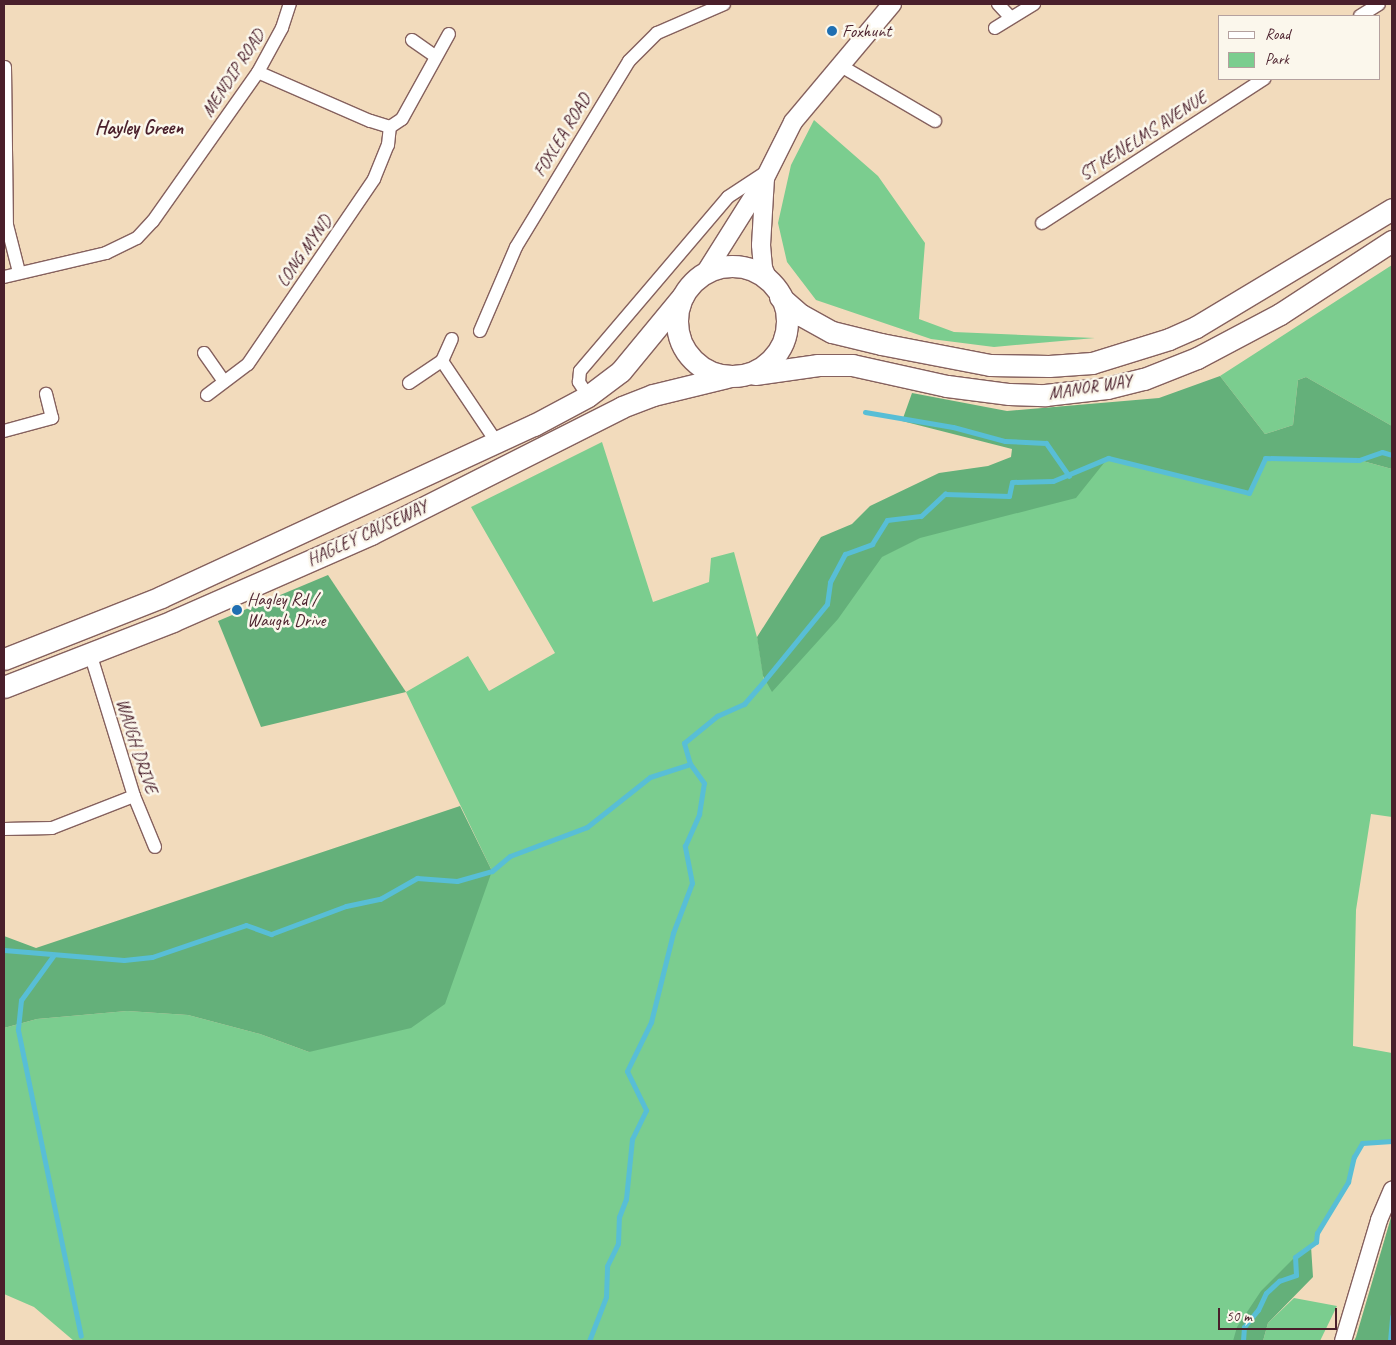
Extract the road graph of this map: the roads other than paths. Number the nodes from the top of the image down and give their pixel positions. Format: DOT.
graph roads {
  1 [pos="290,4"];
  2 [pos="724,4"];
  3 [pos="892,4"];
  4 [pos="998,4"];
  5 [pos="1034,4"];
  6 [pos="1379,4"];
  7 [pos="1362,15"];
  8 [pos="1010,17"];
  9 [pos="995,28"];
  10 [pos="449,34"];
  11 [pos="412,40"];
  12 [pos="436,57"];
  13 [pos="841,66"];
  14 [pos="5,67"];
  15 [pos="258,72"];
  16 [pos="1262,80"];
  17 [pos="5,89"];
  18 [pos="936,121"];
  19 [pos="390,126"];
  20 [pos="766,175"];
  21 [pos="1392,209"];
  22 [pos="1042,223"];
  23 [pos="1392,241"];
  24 [pos="707,270"];
  25 [pos="18,272"];
  26 [pos="4,277"];
  27 [pos="774,289"];
  28 [pos="682,297"];
  29 [pos="480,331"];
  30 [pos="452,339"];
  31 [pos="204,353"];
  32 [pos="442,361"];
  33 [pos="755,374"];
  34 [pos="727,377"];
  35 [pos="224,382"];
  36 [pos="409,383"];
  37 [pos="46,394"];
  38 [pos="207,395"];
  39 [pos="588,396"];
  40 [pos="4,431"];
  41 [pos="497,443"];
  42 [pos="90,653"];
  43 [pos="4,659"];
  44 [pos="4,687"];
  45 [pos="134,796"];
  46 [pos="4,829"];
  47 [pos="155,847"];
  48 [pos="1392,1190"];
  49 [pos="1343,1341"];
  1 -- 15 [label="street, MENDIP ROAD"];
  2 -- 29 [label="street, FOXLEA ROAD"];
  3 -- 13 [label="main road"];
  4 -- 8 [label="street"];
  5 -- 8 [label="street"];
  6 -- 7 [label="street"];
  8 -- 9 [label="street"];
  10 -- 12 [label="street"];
  11 -- 12 [label="street"];
  12 -- 19 [label="street"];
  13 -- 18 [label="street"];
  13 -- 20 [label="main road"];
  14 -- 17 [label="street"];
  15 -- 19 [label="street"];
  15 -- 25 [label="street, MENDIP ROAD"];
  16 -- 22 [label="street, ST KENELMS AVENUE"];
  17 -- 25 [label="street"];
  19 -- 35 [label="street, LONG MYND"];
  20 -- 24 [label="main road"];
  20 -- 27 [label="main road"];
  20 -- 39 [label="street"];
  21 -- 27 [label="highway, MANOR WAY"];
  23 -- 33 [label="highway, MANOR WAY"];
  24 -- 27 [label="highway"];
  24 -- 28 [label="highway"];
  25 -- 26 [label="street, MENDIP ROAD"];
  27 -- 33 [label="highway"];
  28 -- 34 [label="highway"];
  28 -- 39 [label="highway, HAGLEY CAUSEWAY"];
  30 -- 32 [label="street"];
  31 -- 35 [label="street"];
  32 -- 36 [label="street"];
  32 -- 41 [label="street"];
  33 -- 34 [label="highway"];
  34 -- 42 [label="highway, HAGLEY CAUSEWAY"];
  35 -- 38 [label="street, LONG MYND"];
  37 -- 40 [label="street"];
  39 -- 41 [label="highway, HAGLEY CAUSEWAY"];
  41 -- 43 [label="highway, HAGLEY CAUSEWAY"];
  42 -- 44 [label="highway, HAGLEY CAUSEWAY"];
  42 -- 45 [label="street, WAUGH DRIVE"];
  45 -- 46 [label="street"];
  45 -- 47 [label="street, WAUGH DRIVE"];
  48 -- 49 [label="street"];
}
